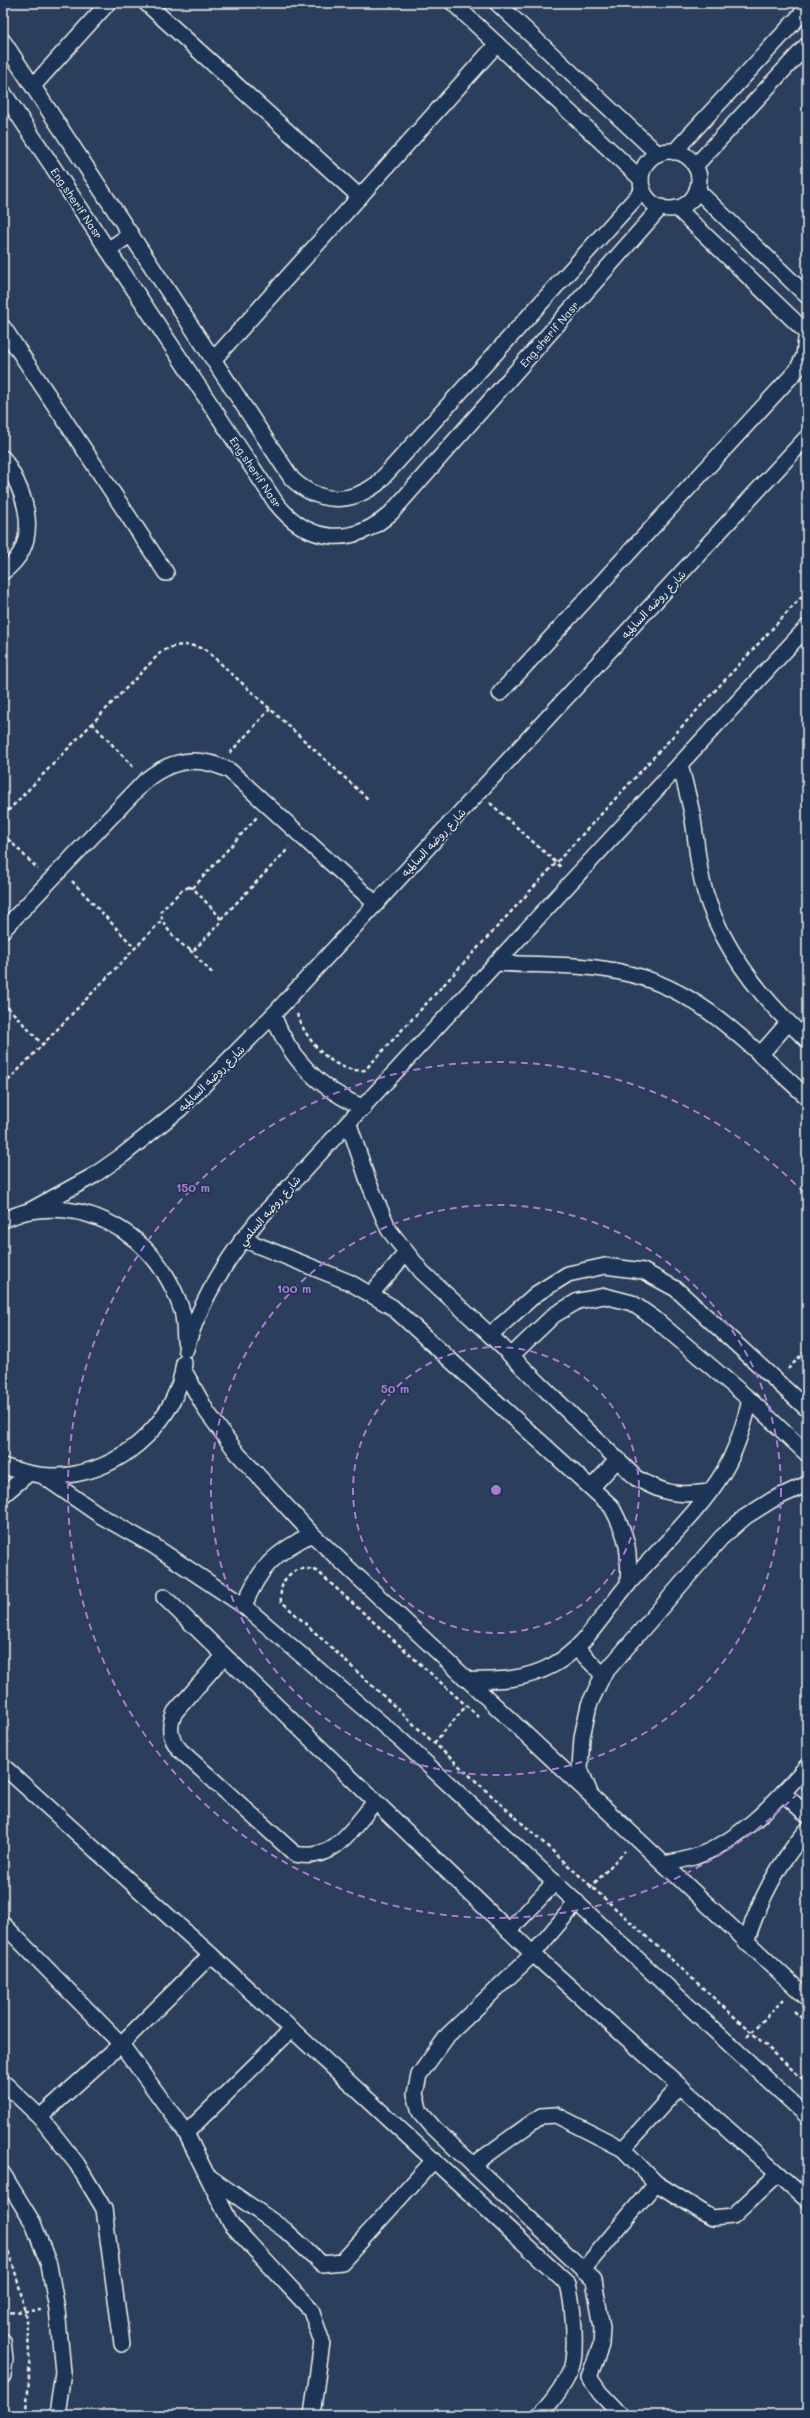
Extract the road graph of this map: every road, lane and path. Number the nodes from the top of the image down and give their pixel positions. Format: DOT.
graph roads {
  1 [pos="108,3"];
  2 [pos="146,3"];
  3 [pos="453,3"];
  4 [pos="497,3"];
  5 [pos="807,8"];
  6 [pos="3,41"];
  7 [pos="497,44"];
  8 [pos="807,45"];
  9 [pos="33,86"];
  10 [pos="3,92"];
  11 [pos="674,152"];
  12 [pos="658,154"];
  13 [pos="695,166"];
  14 [pos="642,185"];
  15 [pos="697,190"];
  16 [pos="360,197"];
  17 [pos="661,207"];
  18 [pos="677,208"];
  19 [pos="131,234"];
  20 [pos="108,250"];
  21 [pos="807,296"];
  22 [pos="3,327"];
  23 [pos="807,331"];
  24 [pos="214,359"];
  25 [pos="807,438"];
  26 [pos="3,458"];
  27 [pos="3,572"];
  28 [pos="166,573"];
  29 [pos="807,591"];
  30 [pos="807,627"];
  31 [pos="500,693"];
  32 [pos="270,709"];
  33 [pos="92,723"];
  34 [pos="680,764"];
  35 [pos="219,765"];
  36 [pos="146,780"];
  37 [pos="479,794"];
  38 [pos="368,799"];
  39 [pos="267,805"];
  40 [pos="3,816"];
  41 [pos="3,834"];
  42 [pos="301,836"];
  43 [pos="555,862"];
  44 [pos="60,869"];
  45 [pos="574,879"];
  46 [pos="50,880"];
  47 [pos="193,888"];
  48 [pos="376,904"];
  49 [pos="221,919"];
  50 [pos="161,921"];
  51 [pos="3,930"];
  52 [pos="135,948"];
  53 [pos="190,950"];
  54 [pos="496,963"];
  55 [pos="213,974"];
  56 [pos="3,1002"];
  57 [pos="298,1008"];
  58 [pos="273,1015"];
  59 [pos="788,1023"];
  60 [pos="807,1040"];
  61 [pos="43,1044"];
  62 [pos="760,1055"];
  63 [pos="3,1086"];
  64 [pos="807,1097"];
  65 [pos="364,1108"];
  66 [pos="349,1124"];
  67 [pos="29,1211"];
  68 [pos="3,1220"];
  69 [pos="242,1239"];
  70 [pos="406,1252"];
  71 [pos="371,1294"];
  72 [pos="490,1335"];
  73 [pos="186,1349"];
  74 [pos="807,1349"];
  75 [pos="511,1356"];
  76 [pos="183,1368"];
  77 [pos="777,1382"];
  78 [pos="750,1400"];
  79 [pos="807,1409"];
  80 [pos="807,1454"];
  81 [pos="618,1459"];
  82 [pos="3,1466"];
  83 [pos="36,1475"];
  84 [pos="807,1484"];
  85 [pos="592,1487"];
  86 [pos="709,1492"];
  87 [pos="3,1495"];
  88 [pos="312,1534"];
  89 [pos="628,1585"];
  90 [pos="164,1597"];
  91 [pos="244,1606"];
  92 [pos="577,1648"];
  93 [pos="224,1656"];
  94 [pos="448,1662"];
  95 [pos="603,1676"];
  96 [pos="479,1690"];
  97 [pos="466,1705"];
  98 [pos="484,1721"];
  99 [pos="434,1743"];
  100 [pos="421,1758"];
  101 [pos="3,1766"];
  102 [pos="807,1766"];
  103 [pos="783,1793"];
  104 [pos="591,1796"];
  105 [pos="375,1802"];
  106 [pos="807,1815"];
  107 [pos="807,1830"];
  108 [pos="636,1839"];
  109 [pos="618,1846"];
  110 [pos="624,1852"];
  111 [pos="630,1857"];
  112 [pos="664,1864"];
  113 [pos="556,1882"];
  114 [pos="591,1887"];
  115 [pos="577,1902"];
  116 [pos="3,1924"];
  117 [pos="509,1931"];
  118 [pos="746,1942"];
  119 [pos="533,1954"];
  120 [pos="211,1955"];
  121 [pos="795,1987"];
  122 [pos="777,1995"];
  123 [pos="807,1998"];
  124 [pos="782,2001"];
  125 [pos="787,2005"];
  126 [pos="792,2010"];
  127 [pos="807,2023"];
  128 [pos="292,2029"];
  129 [pos="752,2032"];
  130 [pos="121,2044"];
  131 [pos="735,2049"];
  132 [pos="3,2082"];
  133 [pos="807,2083"];
  134 [pos="680,2086"];
  135 [pos="807,2116"];
  136 [pos="40,2117"];
  137 [pos="186,2133"];
  138 [pos="623,2149"];
  139 [pos="434,2160"];
  140 [pos="473,2165"];
  141 [pos="3,2174"];
  142 [pos="778,2174"];
  143 [pos="207,2176"];
  144 [pos="656,2183"];
  145 [pos="807,2200"];
  146 [pos="3,2239"];
  147 [pos="583,2270"];
  148 [pos="57,2309"];
  149 [pos="25,2312"];
  150 [pos="3,2313"];
  151 [pos="3,2341"];
  152 [pos="122,2344"];
  153 [pos="3,2376"];
  154 [pos="25,2415"];
  155 [pos="57,2415"];
  156 [pos="312,2415"];
  157 [pos="539,2415"];
  158 [pos="621,2415"];
  1 -- 9 [label="street"];
  2 -- 16 [label="street"];
  3 -- 7 [label="street"];
  4 -- 12 [label="street"];
  5 -- 11 [label="street"];
  6 -- 9 [label="street"];
  7 -- 14 [label="street"];
  7 -- 16 [label="street"];
  8 -- 13 [label="street"];
  9 -- 19 [label="street"];
  10 -- 20 [label="street, Eng.sherif Nasr"];
  11 -- 12 [label="street"];
  11 -- 13 [label="street"];
  12 -- 14 [label="street"];
  13 -- 15 [label="street"];
  14 -- 17 [label="street"];
  14 -- 24 [label="street"];
  15 -- 18 [label="street"];
  15 -- 21 [label="street"];
  16 -- 24 [label="street"];
  17 -- 18 [label="street"];
  17 -- 20 [label="street, Eng.sherif Nasr"];
  18 -- 23 [label="street"];
  19 -- 20 [label="street"];
  19 -- 24 [label="street"];
  22 -- 28 [label="street"];
  23 -- 31 [label="street"];
  25 -- 37 [label="street, شارع روضه السالميه"];
  26 -- 27 [label="street"];
  29 -- 43 [label="path"];
  30 -- 34 [label="street"];
  32 -- 33 [label="path"];
  32 -- 35 [label="path"];
  32 -- 38 [label="path"];
  33 -- 36 [label="path"];
  33 -- 40 [label="path"];
  34 -- 45 [label="street"];
  34 -- 59 [label="street"];
  35 -- 36 [label="street"];
  35 -- 39 [label="street"];
  36 -- 44 [label="street"];
  37 -- 43 [label="path"];
  37 -- 48 [label="street, شارع روضه السالميه"];
  39 -- 42 [label="street"];
  39 -- 47 [label="path"];
  41 -- 46 [label="path"];
  42 -- 48 [label="street"];
  42 -- 49 [label="path"];
  43 -- 45 [label="path"];
  43 -- 57 [label="path"];
  44 -- 46 [label="street"];
  44 -- 52 [label="path"];
  45 -- 54 [label="street"];
  46 -- 51 [label="street"];
  47 -- 49 [label="path"];
  47 -- 50 [label="path"];
  48 -- 58 [label="street, شارع روضه السالميه"];
  49 -- 53 [label="path"];
  50 -- 52 [label="path"];
  50 -- 53 [label="path"];
  52 -- 61 [label="path"];
  53 -- 55 [label="path"];
  54 -- 62 [label="street"];
  54 -- 65 [label="street"];
  56 -- 61 [label="path"];
  58 -- 65 [label="street"];
  58 -- 67 [label="street, شارع روضه السالميه"];
  59 -- 60 [label="street"];
  59 -- 62 [label="street"];
  61 -- 63 [label="path"];
  62 -- 64 [label="street"];
  65 -- 66 [label="street, شارع روضه السلمي"];
  66 -- 69 [label="street, شارع روضه السلمي"];
  66 -- 70 [label="street"];
  67 -- 68 [label="street"];
  67 -- 73 [label="street"];
  69 -- 71 [label="street"];
  69 -- 73 [label="street, شارع روضه السلمي"];
  70 -- 71 [label="street"];
  70 -- 72 [label="street"];
  71 -- 85 [label="street"];
  72 -- 75 [label="street"];
  72 -- 77 [label="street"];
  73 -- 76 [label="street"];
  74 -- 77 [label="path"];
  75 -- 78 [label="street"];
  75 -- 81 [label="street"];
  76 -- 83 [label="street"];
  76 -- 88 [label="street"];
  77 -- 79 [label="street"];
  78 -- 80 [label="street"];
  78 -- 86 [label="street"];
  81 -- 85 [label="street"];
  81 -- 86 [label="street"];
  82 -- 83 [label="street"];
  83 -- 87 [label="street"];
  83 -- 91 [label="street"];
  84 -- 95 [label="street"];
  85 -- 89 [label="street"];
  86 -- 89 [label="street"];
  88 -- 91 [label="street"];
  88 -- 94 [label="street"];
  89 -- 92 [label="street"];
  90 -- 93 [label="street"];
  91 -- 100 [label="street"];
  92 -- 94 [label="street"];
  92 -- 95 [label="street"];
  93 -- 105 [label="street"];
  93 -- 105 [label="street"];
  94 -- 96 [label="street"];
  95 -- 104 [label="street"];
  96 -- 97 [label="path"];
  96 -- 104 [label="street"];
  97 -- 98 [label="path"];
  97 -- 99 [label="path"];
  97 -- 99 [label="path"];
  99 -- 100 [label="path"];
  99 -- 114 [label="path"];
  100 -- 113 [label="street"];
  101 -- 120 [label="street"];
  102 -- 103 [label="street"];
  103 -- 106 [label="street"];
  103 -- 112 [label="street"];
  104 -- 108 [label="street"];
  105 -- 117 [label="street"];
  107 -- 118 [label="street"];
  108 -- 110 [label="path"];
  108 -- 112 [label="street"];
  109 -- 110 [label="path"];
  110 -- 111 [label="path"];
  110 -- 114 [label="path"];
  112 -- 118 [label="street"];
  113 -- 115 [label="street"];
  113 -- 117 [label="street"];
  114 -- 115 [label="path"];
  114 -- 129 [label="path"];
  115 -- 119 [label="street"];
  115 -- 131 [label="street"];
  116 -- 130 [label="street"];
  117 -- 119 [label="street"];
  118 -- 121 [label="street"];
  119 -- 134 [label="street"];
  119 -- 140 [label="street"];
  120 -- 128 [label="street"];
  120 -- 130 [label="street"];
  121 -- 123 [label="street"];
  121 -- 124 [label="path"];
  122 -- 124 [label="path"];
  124 -- 125 [label="path"];
  124 -- 129 [label="path"];
  126 -- 127 [label="path"];
  128 -- 137 [label="street"];
  128 -- 139 [label="street"];
  129 -- 131 [label="path"];
  129 -- 133 [label="path"];
  130 -- 136 [label="street"];
  130 -- 137 [label="street"];
  131 -- 135 [label="street"];
  132 -- 136 [label="street"];
  134 -- 138 [label="street"];
  134 -- 142 [label="street"];
  136 -- 152 [label="street"];
  137 -- 143 [label="street"];
  138 -- 140 [label="street"];
  138 -- 144 [label="street"];
  139 -- 143 [label="street"];
  139 -- 157 [label="street"];
  140 -- 147 [label="street"];
  141 -- 148 [label="street"];
  142 -- 144 [label="street"];
  142 -- 145 [label="street"];
  143 -- 156 [label="street"];
  144 -- 147 [label="street"];
  146 -- 149 [label="path"];
  147 -- 158 [label="street"];
  148 -- 149 [label="path"];
  148 -- 155 [label="street"];
  149 -- 150 [label="path"];
  149 -- 154 [label="path"];
  151 -- 153 [label="street"];
}
